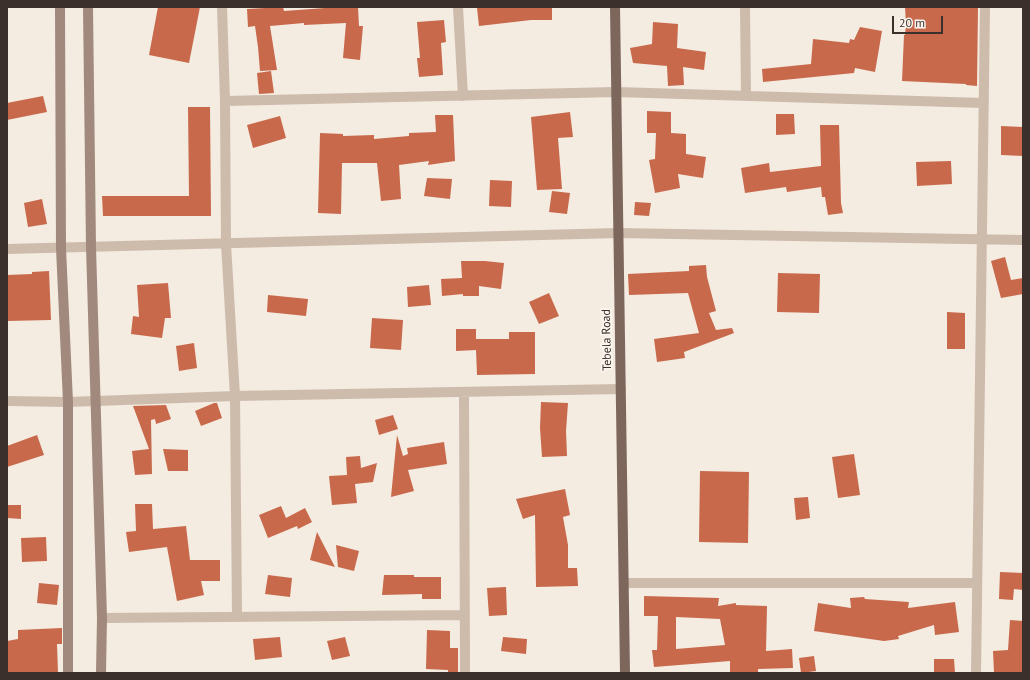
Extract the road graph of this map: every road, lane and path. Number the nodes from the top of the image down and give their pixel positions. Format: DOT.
graph roads {
  1 [pos="60,7"];
  2 [pos="88,7"];
  3 [pos="222,7"];
  4 [pos="458,7"];
  5 [pos="615,7"];
  6 [pos="745,7"];
  7 [pos="985,7"];
  8 [pos="616,92"];
  9 [pos="463,96"];
  10 [pos="746,96"];
  11 [pos="225,101"];
  12 [pos="984,103"];
  13 [pos="618,233"];
  14 [pos="982,239"];
  15 [pos="1023,240"];
  16 [pos="226,244"];
  17 [pos="91,247"];
  18 [pos="61,248"];
  19 [pos="7,249"];
  20 [pos="621,389"];
  21 [pos="464,393"];
  22 [pos="235,396"];
  23 [pos="7,401"];
  24 [pos="68,402"];
  25 [pos="95,402"];
  26 [pos="624,583"];
  27 [pos="977,583"];
  28 [pos="465,615"];
  29 [pos="237,617"];
  30 [pos="102,618"];
  31 [pos="68,673"];
  32 [pos="100,673"];
  33 [pos="465,673"];
  34 [pos="625,673"];
  35 [pos="976,673"];
  1 -- 18 [label="main road"];
  2 -- 17 [label="main road"];
  3 -- 11 [label="street"];
  4 -- 9 [label="street"];
  5 -- 8 [label="main road, Tebela Road"];
  6 -- 10 [label="street"];
  7 -- 12 [label="street"];
  8 -- 9 [label="street"];
  8 -- 10 [label="street"];
  8 -- 13 [label="main road, Tebela Road"];
  9 -- 11 [label="street"];
  10 -- 12 [label="street"];
  11 -- 16 [label="street"];
  12 -- 14 [label="street"];
  13 -- 14 [label="street"];
  13 -- 16 [label="street"];
  13 -- 20 [label="main road, Tebela Road"];
  14 -- 15 [label="street"];
  14 -- 27 [label="street"];
  16 -- 17 [label="street"];
  16 -- 22 [label="street"];
  17 -- 18 [label="street"];
  17 -- 25 [label="main road"];
  18 -- 19 [label="street"];
  18 -- 24 [label="main road"];
  20 -- 21 [label="street"];
  20 -- 26 [label="main road, Tebela Road"];
  21 -- 22 [label="street"];
  21 -- 28 [label="street"];
  22 -- 25 [label="street"];
  22 -- 29 [label="street"];
  23 -- 24 [label="street"];
  24 -- 25 [label="street"];
  24 -- 31 [label="main road"];
  25 -- 30 [label="main road"];
  26 -- 27 [label="street"];
  26 -- 34 [label="main road, Tebela Road"];
  27 -- 35 [label="street"];
  28 -- 29 [label="street"];
  28 -- 33 [label="street"];
  29 -- 30 [label="street"];
  30 -- 32 [label="main road"];
}
